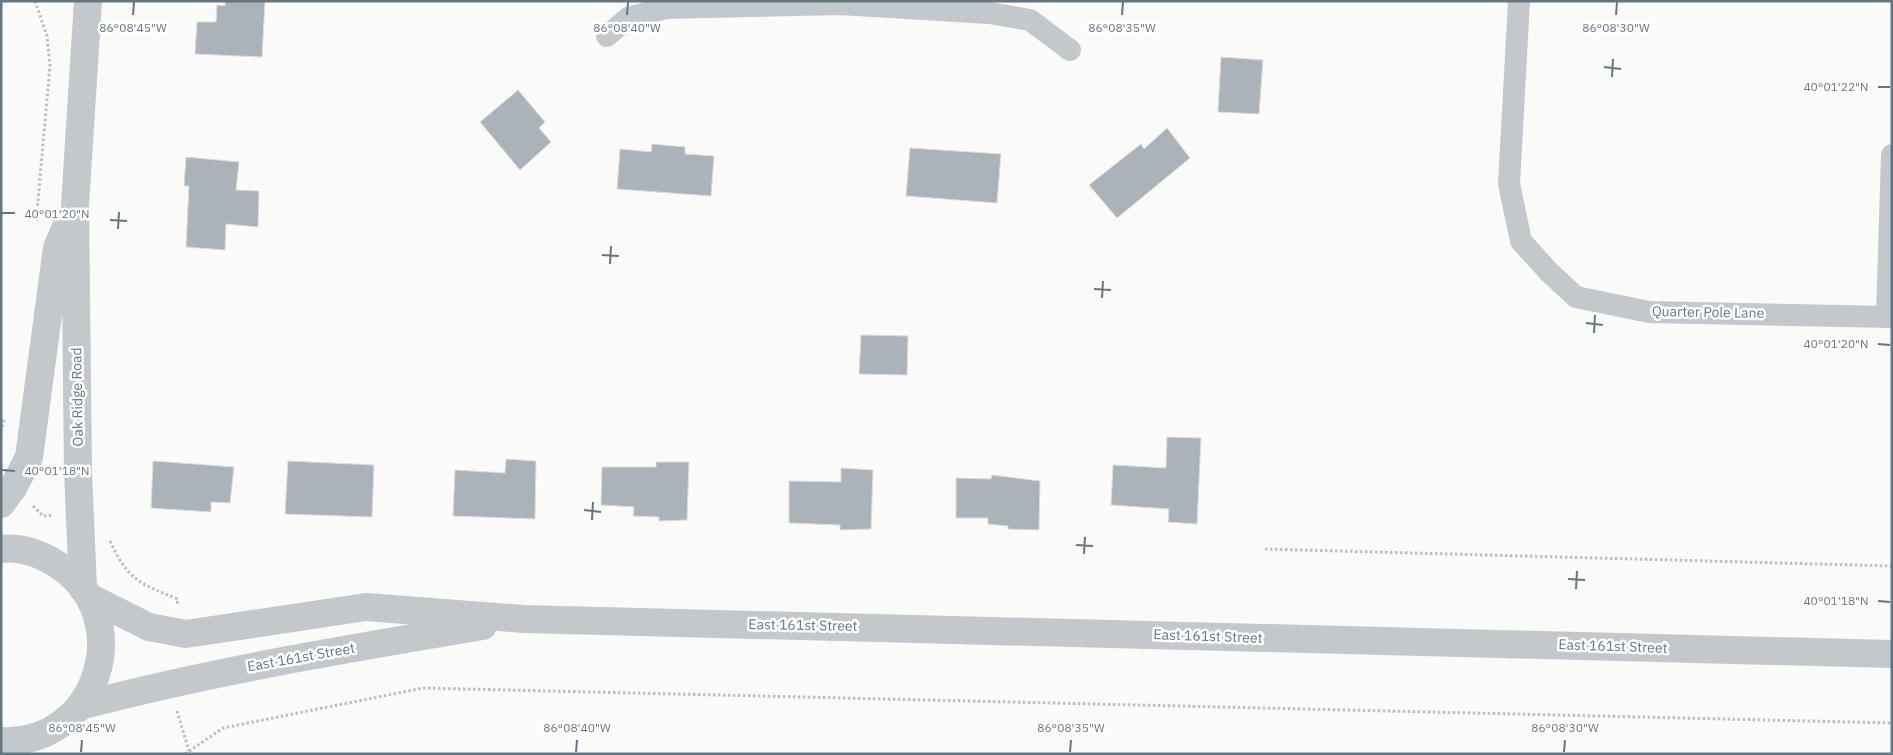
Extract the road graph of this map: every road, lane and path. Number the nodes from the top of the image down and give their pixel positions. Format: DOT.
graph roads {
  1 [pos="35,1"];
  2 [pos="88,1"];
  3 [pos="1519,1"];
  4 [pos="840,3"];
  5 [pos="607,36"];
  6 [pos="1070,50"];
  7 [pos="1892,155"];
  8 [pos="75,205"];
  9 [pos="35,229"];
  10 [pos="1890,317"];
  11 [pos="5,412"];
  12 [pos="1,432"];
  13 [pos="1,504"];
  14 [pos="109,534"];
  15 [pos="1,549"];
  16 [pos="1265,549"];
  17 [pos="1892,566"];
  18 [pos="86,593"];
  19 [pos="178,599"];
  20 [pos="524,619"];
  21 [pos="1892,654"];
  22 [pos="177,710"];
  23 [pos="76,711"];
  24 [pos="1892,723"];
  25 [pos="1,741"];
  26 [pos="187,752"];
  27 [pos="53,754"];
  1 -- 9 [label="path"];
  2 -- 8 [label="street, Oak Ridge Road"];
  3 -- 10 [label="street, Quarter Pole Lane"];
  4 -- 5 [label="street"];
  4 -- 6 [label="street"];
  7 -- 10 [label="street"];
  8 -- 13 [label="street, Oak Ridge Road"];
  8 -- 18 [label="street, Oak Ridge Road"];
  11 -- 12 [label="path"];
  14 -- 19 [label="path"];
  15 -- 18 [label="street"];
  16 -- 17 [label="path"];
  18 -- 20 [label="street, East 161st Street"];
  18 -- 23 [label="street"];
  20 -- 21 [label="street, East 161st Street"];
  20 -- 23 [label="street, East 161st Street"];
  22 -- 26 [label="path"];
  23 -- 25 [label="street"];
  23 -- 27 [label="street"];
  24 -- 26 [label="path"];
}
